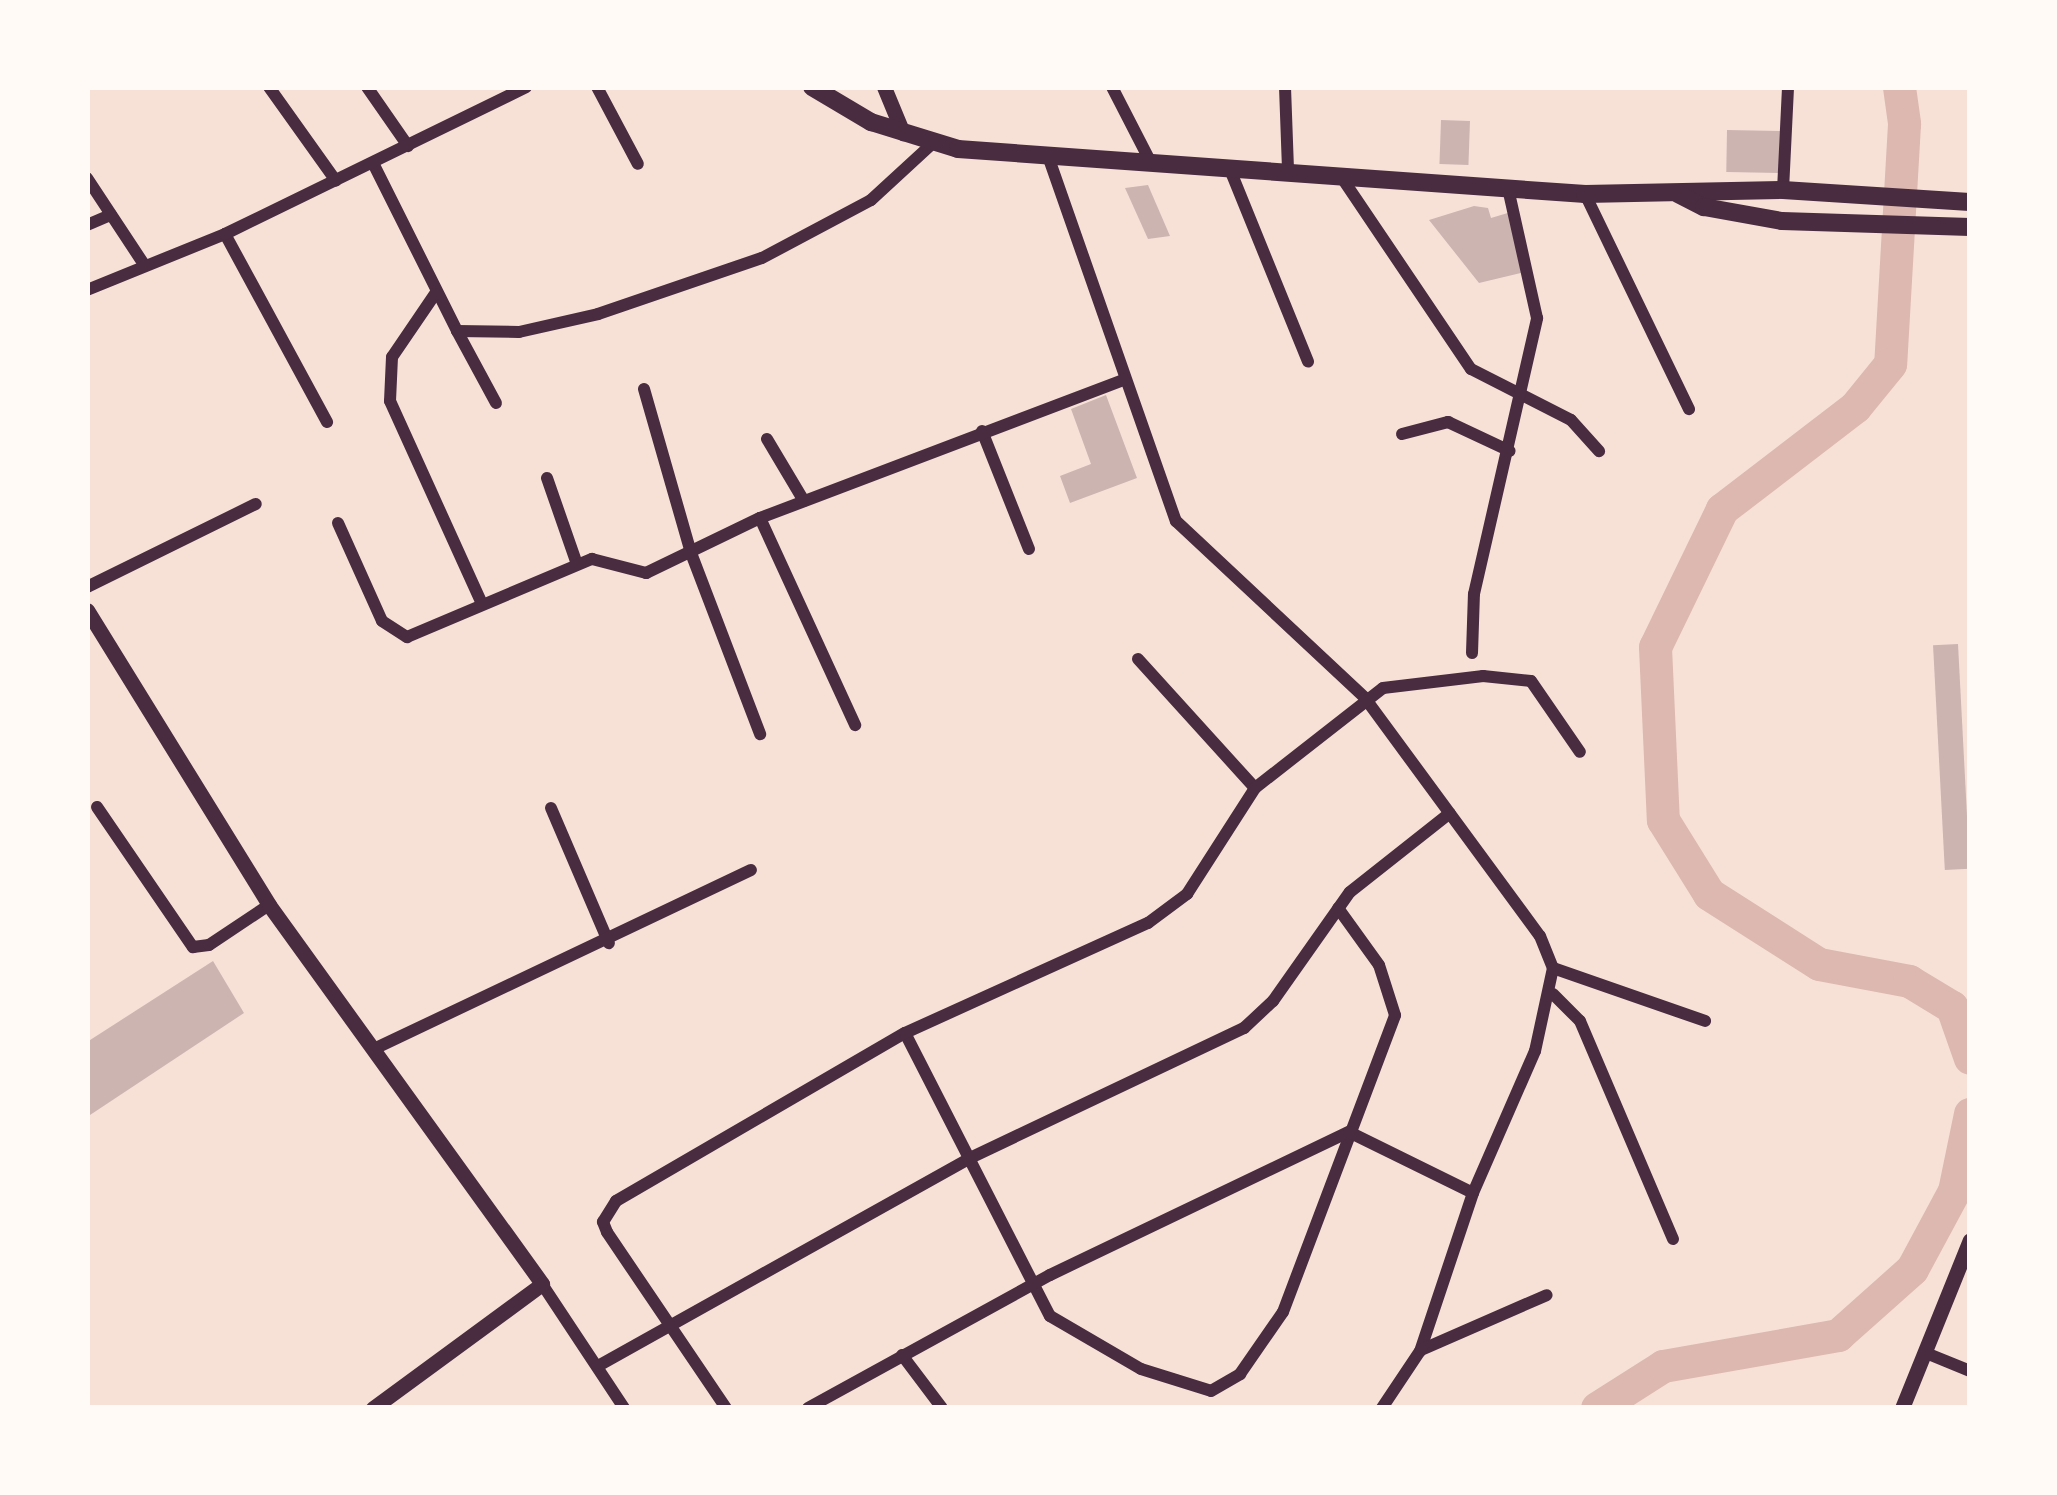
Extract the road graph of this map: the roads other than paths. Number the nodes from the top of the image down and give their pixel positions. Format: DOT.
graph roads {
  1 [pos="269,87"];
  2 [pos="367,87"];
  3 [pos="526,87"];
  4 [pos="597,87"];
  5 [pos="812,87"];
  6 [pos="884,87"];
  7 [pos="1112,87"];
  8 [pos="1285,87"];
  9 [pos="1788,87"];
  10 [pos="903,133"];
  11 [pos="933,143"];
  12 [pos="408,146"];
  13 [pos="1048,156"];
  14 [pos="373,163"];
  15 [pos="1151,163"];
  16 [pos="638,164"];
  17 [pos="1228,166"];
  18 [pos="1288,170"];
  19 [pos="1340,175"];
  20 [pos="87,178"];
  21 [pos="336,181"];
  22 [pos="1508,188"];
  23 [pos="1783,190"];
  24 [pos="1585,194"];
  25 [pos="1678,194"];
  26 [pos="1970,202"];
  27 [pos="111,215"];
  28 [pos="87,225"];
  29 [pos="1970,227"];
  30 [pos="225,235"];
  31 [pos="145,266"];
  32 [pos="87,290"];
  33 [pos="435,294"];
  34 [pos="457,331"];
  35 [pos="1308,362"];
  36 [pos="1124,380"];
  37 [pos="644,389"];
  38 [pos="1517,399"];
  39 [pos="496,404"];
  40 [pos="1689,409"];
  41 [pos="327,422"];
  42 [pos="982,431"];
  43 [pos="1402,434"];
  44 [pos="767,439"];
  45 [pos="1510,451"];
  46 [pos="1599,451"];
  47 [pos="548,478"];
  48 [pos="803,502"];
  49 [pos="256,504"];
  50 [pos="760,518"];
  51 [pos="338,524"];
  52 [pos="1028,549"];
  53 [pos="691,553"];
  54 [pos="577,565"];
  55 [pos="87,587"];
  56 [pos="481,602"];
  57 [pos="88,614"];
  58 [pos="1472,653"];
  59 [pos="1138,659"];
  60 [pos="1365,698"];
  61 [pos="855,725"];
  62 [pos="760,734"];
  63 [pos="1580,752"];
  64 [pos="1255,788"];
  65 [pos="97,807"];
  66 [pos="551,808"];
  67 [pos="1450,813"];
  68 [pos="752,870"];
  69 [pos="269,905"];
  70 [pos="1337,908"];
  71 [pos="609,944"];
  72 [pos="1553,968"];
  73 [pos="1552,994"];
  74 [pos="1705,1021"];
  75 [pos="905,1033"];
  76 [pos="376,1048"];
  77 [pos="1349,1132"];
  78 [pos="968,1160"];
  79 [pos="1473,1193"];
  80 [pos="1673,1240"];
  81 [pos="1970,1240"];
  82 [pos="542,1284"];
  83 [pos="1031,1285"];
  84 [pos="1547,1295"];
  85 [pos="674,1322"];
  86 [pos="1420,1351"];
  87 [pos="1926,1353"];
  88 [pos="902,1354"];
  89 [pos="598,1366"];
  90 [pos="1970,1371"];
  91 [pos="373,1408"];
  92 [pos="624,1408"];
  93 [pos="726,1408"];
  94 [pos="808,1408"];
  95 [pos="942,1408"];
  96 [pos="1382,1408"];
  97 [pos="1903,1408"];
  1 -- 21 [label="street"];
  2 -- 12 [label="street"];
  3 -- 12 [label="street"];
  4 -- 16 [label="street"];
  5 -- 10 [label="highway"];
  6 -- 10 [label="street"];
  7 -- 15 [label="street"];
  8 -- 18 [label="street"];
  9 -- 23 [label="street"];
  10 -- 11 [label="highway"];
  11 -- 13 [label="highway"];
  11 -- 34 [label="street"];
  12 -- 14 [label="street"];
  13 -- 15 [label="highway"];
  13 -- 36 [label="street"];
  14 -- 21 [label="street"];
  14 -- 33 [label="street"];
  15 -- 17 [label="highway"];
  17 -- 18 [label="highway"];
  17 -- 35 [label="street"];
  18 -- 19 [label="highway"];
  19 -- 22 [label="highway"];
  19 -- 38 [label="street"];
  20 -- 27 [label="street"];
  21 -- 30 [label="street"];
  22 -- 24 [label="highway"];
  22 -- 38 [label="street"];
  23 -- 25 [label="highway"];
  23 -- 26 [label="highway"];
  24 -- 25 [label="highway"];
  24 -- 40 [label="street"];
  25 -- 29 [label="highway"];
  27 -- 28 [label="street"];
  27 -- 31 [label="street"];
  30 -- 31 [label="street"];
  30 -- 41 [label="street"];
  31 -- 32 [label="street"];
  33 -- 34 [label="street"];
  33 -- 56 [label="street"];
  34 -- 39 [label="street"];
  36 -- 42 [label="street"];
  36 -- 60 [label="street"];
  37 -- 53 [label="street"];
  38 -- 45 [label="street"];
  38 -- 46 [label="street"];
  42 -- 48 [label="street"];
  42 -- 52 [label="street"];
  43 -- 45 [label="street"];
  44 -- 48 [label="street"];
  45 -- 58 [label="street"];
  47 -- 54 [label="street"];
  48 -- 50 [label="street"];
  49 -- 55 [label="street"];
  50 -- 53 [label="street"];
  50 -- 61 [label="street"];
  51 -- 56 [label="street"];
  53 -- 54 [label="street"];
  53 -- 62 [label="street"];
  54 -- 56 [label="street"];
  57 -- 69 [label="street"];
  59 -- 64 [label="street"];
  60 -- 63 [label="street"];
  60 -- 64 [label="street"];
  60 -- 67 [label="street"];
  64 -- 75 [label="street"];
  65 -- 69 [label="street"];
  66 -- 71 [label="street"];
  67 -- 70 [label="street"];
  67 -- 72 [label="street"];
  68 -- 71 [label="street"];
  69 -- 76 [label="street"];
  70 -- 77 [label="street"];
  70 -- 78 [label="street"];
  71 -- 76 [label="street"];
  72 -- 73 [label="street"];
  72 -- 74 [label="street"];
  73 -- 79 [label="street"];
  73 -- 80 [label="street"];
  75 -- 78 [label="street"];
  75 -- 85 [label="street"];
  76 -- 82 [label="street"];
  77 -- 79 [label="street"];
  77 -- 83 [label="street"];
  77 -- 83 [label="street"];
  78 -- 83 [label="street"];
  78 -- 85 [label="street"];
  79 -- 86 [label="street"];
  81 -- 87 [label="street"];
  82 -- 89 [label="street"];
  82 -- 91 [label="street"];
  83 -- 88 [label="street"];
  84 -- 86 [label="street"];
  85 -- 89 [label="street"];
  85 -- 93 [label="street"];
  86 -- 96 [label="street"];
  87 -- 90 [label="street"];
  87 -- 97 [label="street"];
  88 -- 94 [label="street"];
  88 -- 95 [label="street"];
  89 -- 92 [label="street"];
}
